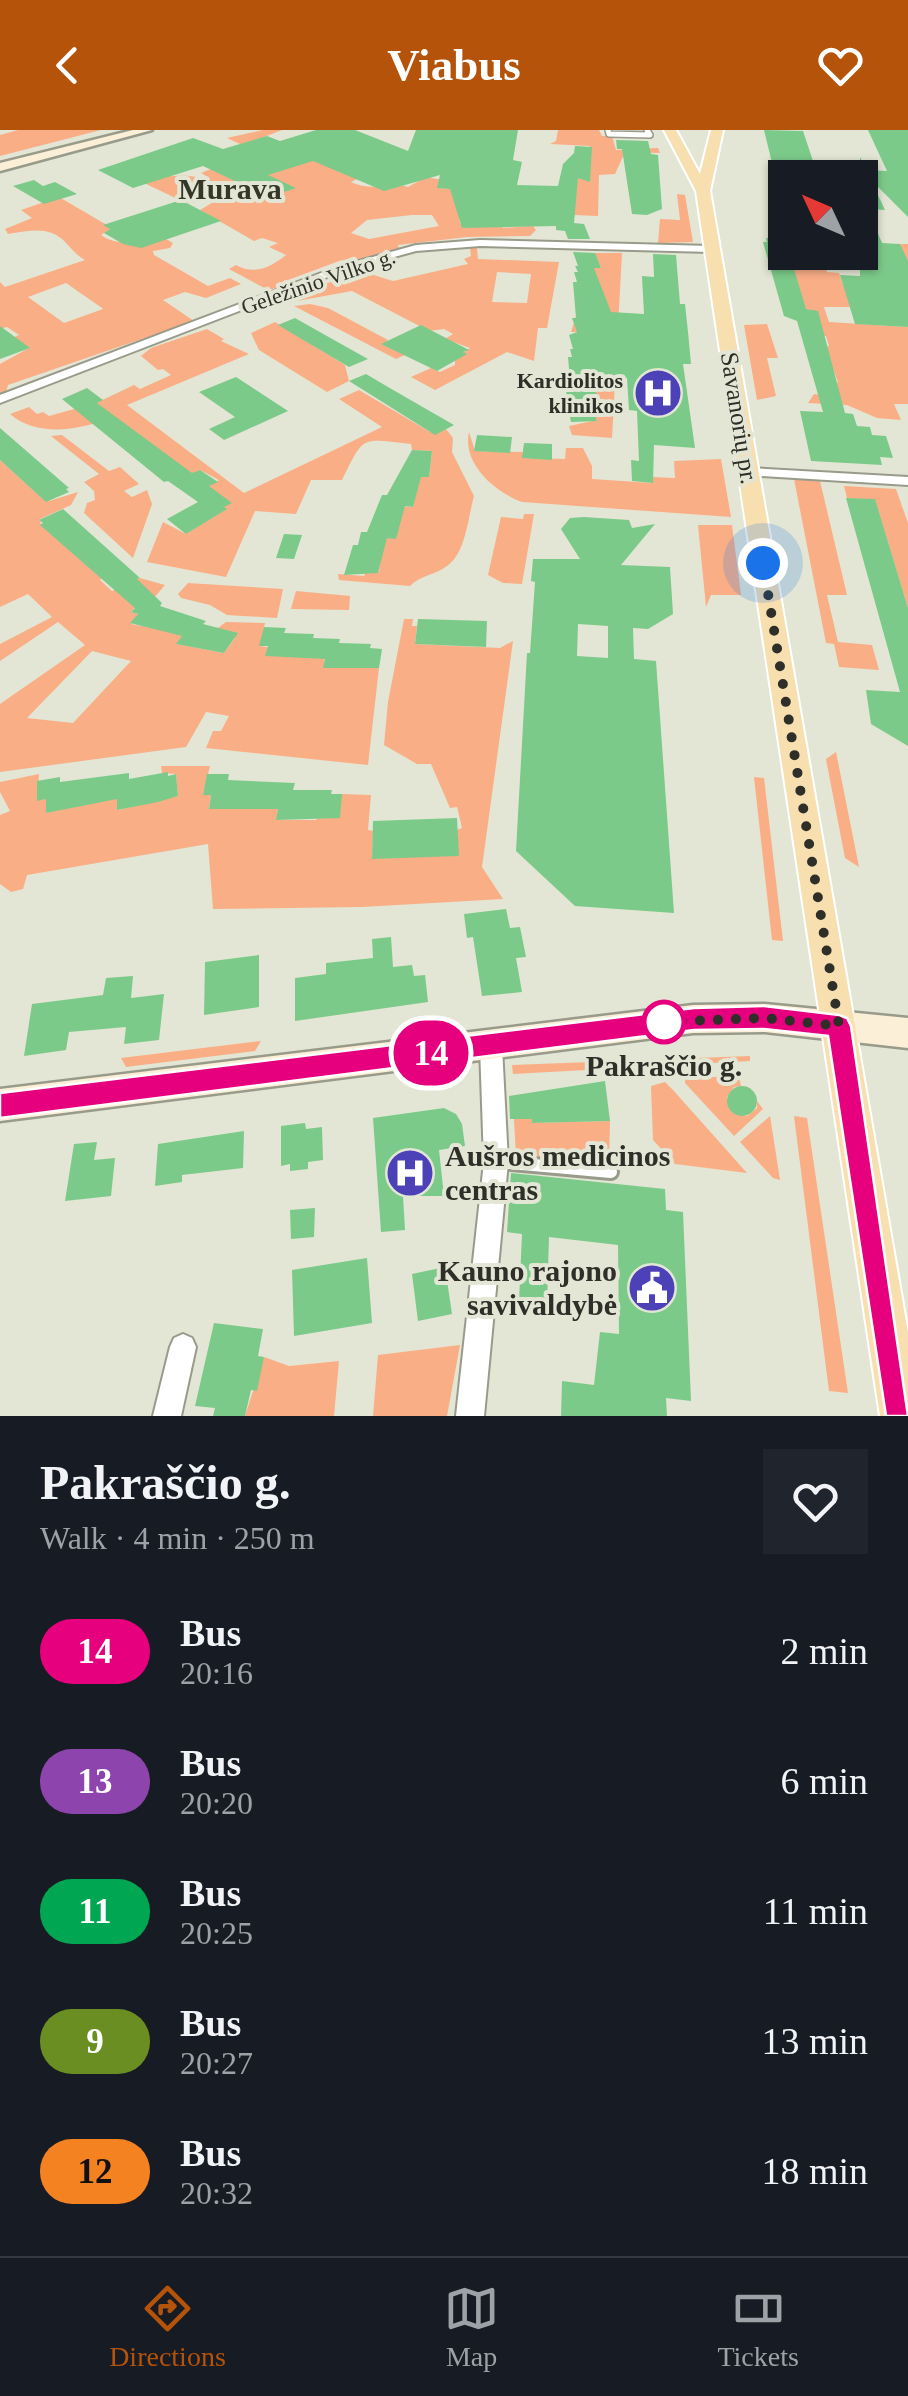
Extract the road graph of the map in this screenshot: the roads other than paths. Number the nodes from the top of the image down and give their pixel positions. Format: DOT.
graph roads {
  1 [pos="109,130"];
  2 [pos="145,130"];
  3 [pos="608,130"];
  4 [pos="647,130"];
  5 [pos="694,134"];
  6 [pos="0,158"];
  7 [pos="0,167"];
  8 [pos="703,191"];
  9 [pos="711,249"];
  10 [pos="0,399"];
  11 [pos="748,472"];
  12 [pos="908,481"];
  13 [pos="839,1026"];
  14 [pos="908,1033"];
  15 [pos="491,1046"];
  16 [pos="0,1106"];
  17 [pos="496,1162"];
  18 [pos="610,1172"];
  19 [pos="182,1347"];
  20 [pos="167,1416"];
  21 [pos="470,1416"];
  22 [pos="901,1416"];
  1 -- 6 [label="main road"];
  2 -- 7 [label="main road"];
  3 -- 4 [label="lane"];
  5 -- 8 [label="main road, Savanorių pr."];
  5 -- 8 [label="main road, Savanorių pr."];
  8 -- 9 [label="main road, Savanorių pr."];
  9 -- 10 [label="street, Geležinio Vilko g."];
  9 -- 11 [label="main road, Savanorių pr."];
  11 -- 12 [label="street"];
  11 -- 13 [label="main road, Savanorių pr."];
  13 -- 14 [label="main road"];
  13 -- 15 [label="main road"];
  13 -- 22 [label="main road, Savanorių pr."];
  15 -- 16 [label="main road"];
  15 -- 17 [label="street"];
  17 -- 18 [label="lane"];
  17 -- 21 [label="street"];
  19 -- 20 [label="street"];
}
